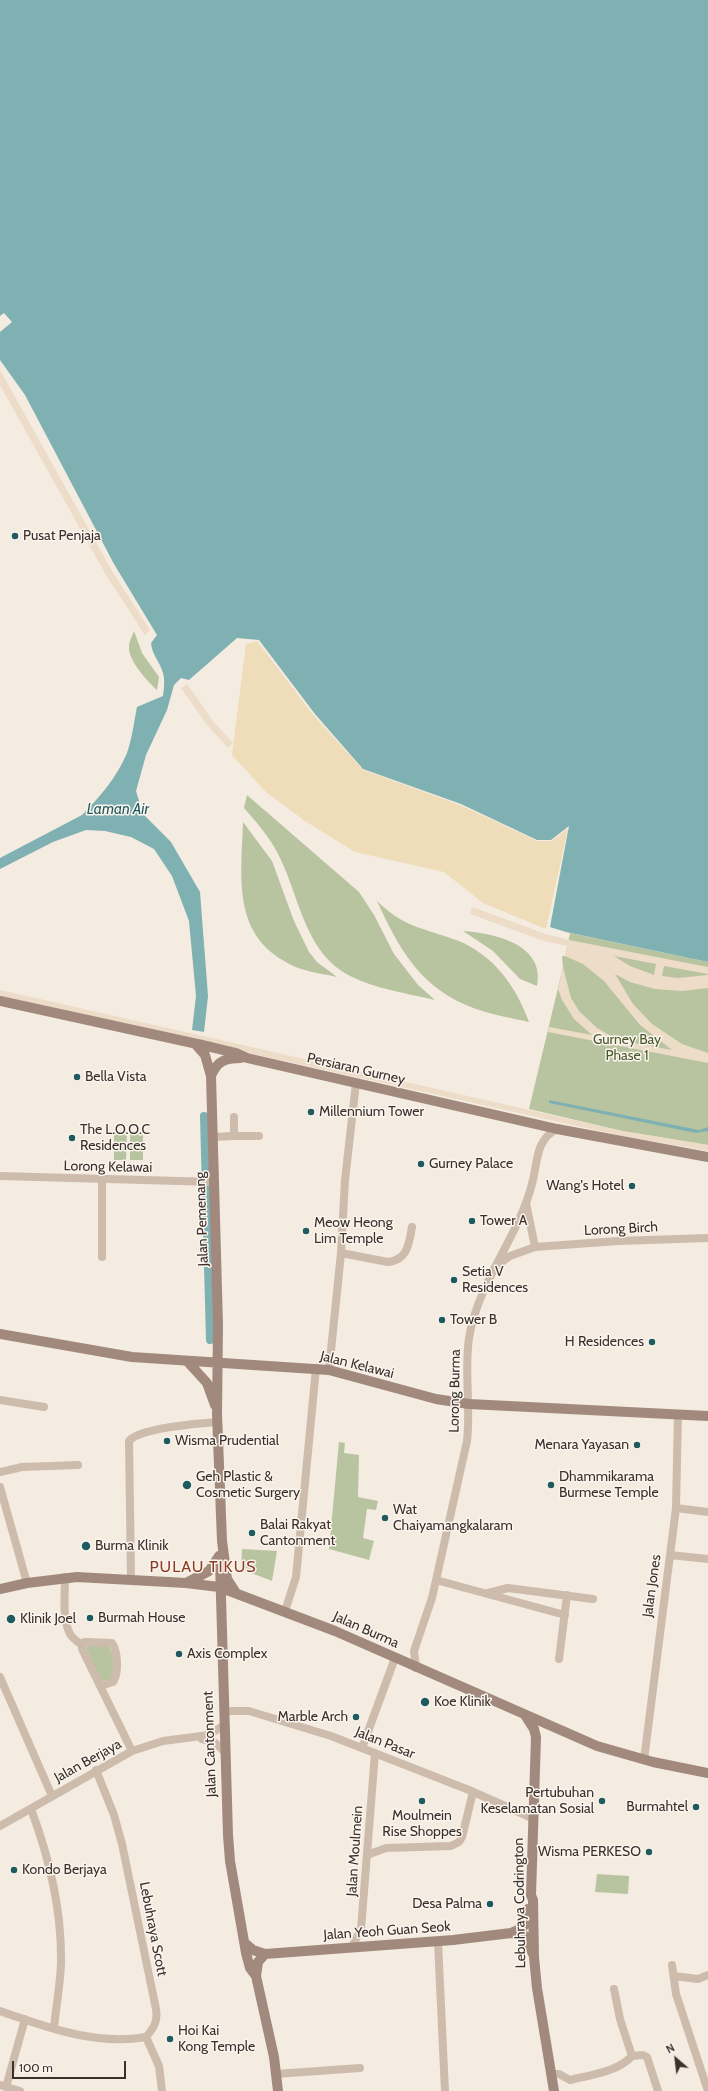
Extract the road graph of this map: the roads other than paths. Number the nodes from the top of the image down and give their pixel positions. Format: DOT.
graph roads {
  1 [pos="0,1001"];
  2 [pos="197,1046"];
  3 [pos="247,1058"];
  4 [pos="211,1076"];
  5 [pos="356,1083"];
  6 [pos="234,1117"];
  7 [pos="557,1129"];
  8 [pos="234,1136"];
  9 [pos="259,1136"];
  10 [pos="213,1137"];
  11 [pos="708,1157"];
  12 [pos="0,1176"];
  13 [pos="102,1180"];
  14 [pos="208,1182"];
  15 [pos="526,1203"];
  16 [pos="412,1227"];
  17 [pos="708,1238"];
  18 [pos="535,1247"];
  19 [pos="341,1253"];
  20 [pos="102,1257"];
  21 [pos="494,1268"];
  22 [pos="0,1334"];
  23 [pos="187,1361"];
  24 [pos="218,1362"];
  25 [pos="316,1368"];
  26 [pos="329,1370"];
  27 [pos="0,1400"];
  28 [pos="469,1404"];
  29 [pos="44,1407"];
  30 [pos="708,1410"];
  31 [pos="678,1414"];
  32 [pos="703,1415"];
  33 [pos="218,1418"];
  34 [pos="78,1465"];
  35 [pos="0,1472"];
  36 [pos="0,1487"];
  37 [pos="676,1508"];
  38 [pos="708,1512"];
  39 [pos="222,1541"];
  40 [pos="220,1554"];
  41 [pos="670,1555"];
  42 [pos="708,1559"];
  43 [pos="65,1578"];
  44 [pos="131,1579"];
  45 [pos="436,1580"];
  46 [pos="27,1583"];
  47 [pos="186,1583"];
  48 [pos="219,1587"];
  49 [pos="0,1589"];
  50 [pos="236,1593"];
  51 [pos="488,1593"];
  52 [pos="568,1595"];
  53 [pos="593,1599"];
  54 [pos="285,1611"];
  55 [pos="565,1615"];
  56 [pos="82,1645"];
  57 [pos="395,1658"];
  58 [pos="559,1659"];
  59 [pos="416,1668"];
  60 [pos="0,1677"];
  61 [pos="100,1686"];
  62 [pos="224,1711"];
  63 [pos="525,1715"];
  64 [pos="224,1725"];
  65 [pos="195,1738"];
  66 [pos="362,1748"];
  67 [pos="132,1751"];
  68 [pos="224,1752"];
  69 [pos="375,1753"];
  70 [pos="644,1760"];
  71 [pos="96,1770"];
  72 [pos="708,1773"];
  73 [pos="473,1792"];
  74 [pos="52,1796"];
  75 [pos="31,1809"];
  76 [pos="532,1818"];
  77 [pos="0,1826"];
  78 [pos="368,1837"];
  79 [pos="386,1848"];
  80 [pos="367,1855"];
  81 [pos="531,1896"];
  82 [pos="511,1933"];
  83 [pos="438,1942"];
  84 [pos="246,1944"];
  85 [pos="352,1948"];
  86 [pos="265,1954"];
  87 [pos="534,1957"];
  88 [pos="672,1965"];
  89 [pos="256,1976"];
  90 [pos="674,1976"];
  91 [pos="706,1978"];
  92 [pos="614,1989"];
  93 [pos="0,2011"];
  94 [pos="25,2020"];
  95 [pos="54,2028"];
  96 [pos="146,2037"];
  97 [pos="632,2056"];
  98 [pos="360,2068"];
  99 [pos="276,2074"];
  100 [pos="551,2074"];
  101 [pos="3,2086"];
  102 [pos="20,2091"];
  103 [pos="162,2091"];
  104 [pos="278,2091"];
  105 [pos="445,2091"];
  106 [pos="554,2091"];
  107 [pos="658,2091"];
  108 [pos="708,2091"];
  1 -- 2 [label="main road, Persiaran Gurney"];
  2 -- 3 [label="main road, Persiaran Gurney"];
  2 -- 4 [label="main road, Jalan Pemenang"];
  3 -- 4 [label="main road"];
  3 -- 5 [label="main road, Persiaran Gurney"];
  4 -- 10 [label="main road, Jalan Pemenang"];
  5 -- 7 [label="main road, Persiaran Gurney"];
  5 -- 19 [label="street"];
  6 -- 8 [label="street"];
  7 -- 11 [label="main road, Persiaran Gurney"];
  7 -- 15 [label="street, Lorong Burma"];
  8 -- 9 [label="street"];
  8 -- 10 [label="street"];
  10 -- 14 [label="main road, Jalan Pemenang"];
  12 -- 13 [label="street, Lorong Kelawai"];
  13 -- 14 [label="street, Lorong Kelawai"];
  13 -- 20 [label="street"];
  14 -- 24 [label="main road, Jalan Pemenang"];
  15 -- 18 [label="street"];
  15 -- 21 [label="street, Lorong Burma"];
  16 -- 19 [label="street"];
  17 -- 18 [label="street, Lorong Birch"];
  18 -- 21 [label="street, Lorong Birch"];
  19 -- 26 [label="street"];
  21 -- 28 [label="street, Lorong Burma"];
  22 -- 23 [label="main road, Jalan Kelawai"];
  23 -- 24 [label="main road, Jalan Kelawai"];
  23 -- 33 [label="main road"];
  24 -- 25 [label="main road, Jalan Kelawai"];
  24 -- 33 [label="main road, Jalan Cantonment"];
  25 -- 26 [label="main road, Jalan Kelawai"];
  25 -- 54 [label="street"];
  26 -- 28 [label="main road, Jalan Kelawai"];
  27 -- 29 [label="street"];
  28 -- 31 [label="main road, Jalan Kelawai"];
  28 -- 45 [label="street, Lorong Burma"];
  30 -- 32 [label="street"];
  31 -- 32 [label="main road, Jalan Kelawai"];
  31 -- 37 [label="street, Jalan Jones"];
  33 -- 39 [label="main road, Jalan Cantonment"];
  33 -- 44 [label="street"];
  34 -- 35 [label="street"];
  36 -- 46 [label="street"];
  37 -- 38 [label="street"];
  37 -- 41 [label="street, Jalan Jones"];
  39 -- 40 [label="main road, Jalan Cantonment"];
  39 -- 50 [label="main road, Jalan Cantonment"];
  40 -- 47 [label="main road"];
  40 -- 48 [label="main road, Jalan Cantonment"];
  41 -- 42 [label="street"];
  41 -- 70 [label="street, Jalan Jones"];
  43 -- 44 [label="main road, Jalan Burma"];
  43 -- 46 [label="main road, Jalan Burma"];
  43 -- 56 [label="street"];
  44 -- 47 [label="main road, Jalan Burma"];
  45 -- 51 [label="street"];
  45 -- 59 [label="street, Lorong Burma"];
  46 -- 49 [label="main road, Jalan Burma"];
  47 -- 48 [label="main road, Jalan Burma"];
  48 -- 50 [label="main road, Jalan Burma"];
  48 -- 62 [label="main road, Jalan Cantonment"];
  50 -- 54 [label="main road, Jalan Burma"];
  51 -- 52 [label="street"];
  51 -- 55 [label="street"];
  52 -- 53 [label="street"];
  52 -- 55 [label="street"];
  54 -- 57 [label="main road, Jalan Burma"];
  55 -- 58 [label="street"];
  56 -- 61 [label="street"];
  56 -- 61 [label="street"];
  57 -- 59 [label="main road, Jalan Burma"];
  57 -- 66 [label="street"];
  59 -- 63 [label="main road, Jalan Burma"];
  60 -- 74 [label="street"];
  61 -- 67 [label="street"];
  62 -- 64 [label="main road, Jalan Cantonment"];
  62 -- 66 [label="street, Jalan Pasar"];
  63 -- 70 [label="main road, Jalan Burma"];
  63 -- 76 [label="main road, Lebuhraya Codrington"];
  64 -- 65 [label="street, Jalan Berjaya"];
  64 -- 68 [label="main road, Jalan Cantonment"];
  65 -- 67 [label="street, Jalan Berjaya"];
  65 -- 68 [label="street, Jalan Berjaya"];
  66 -- 69 [label="street, Jalan Pasar"];
  67 -- 71 [label="street, Jalan Berjaya"];
  68 -- 84 [label="main road, Jalan Cantonment"];
  69 -- 73 [label="street, Jalan Pasar"];
  69 -- 78 [label="street, Jalan Moulmein"];
  70 -- 72 [label="main road, Jalan Burma"];
  71 -- 74 [label="street, Jalan Berjaya"];
  71 -- 96 [label="street, Lebuhraya Scott"];
  73 -- 76 [label="street, Jalan Pasar"];
  73 -- 79 [label="street"];
  74 -- 75 [label="street, Jalan Berjaya"];
  75 -- 77 [label="street, Jalan Berjaya"];
  75 -- 95 [label="street"];
  76 -- 81 [label="main road, Lebuhraya Codrington"];
  78 -- 79 [label="street"];
  78 -- 80 [label="street, Jalan Moulmein"];
  79 -- 80 [label="street"];
  80 -- 85 [label="street, Jalan Moulmein"];
  81 -- 82 [label="main road, Jalan Yeoh Guan Seok"];
  81 -- 87 [label="main road, Lebuhraya Codrington"];
  82 -- 83 [label="main road, Jalan Yeoh Guan Seok"];
  82 -- 87 [label="main road"];
  83 -- 85 [label="main road, Jalan Yeoh Guan Seok"];
  83 -- 105 [label="street"];
  84 -- 86 [label="main road"];
  84 -- 89 [label="main road, Jalan Cantonment"];
  85 -- 86 [label="main road, Jalan Yeoh Guan Seok"];
  86 -- 89 [label="main road"];
  87 -- 100 [label="main road, Lebuhraya Codrington"];
  88 -- 90 [label="street"];
  89 -- 99 [label="main road, Jalan Cantonment"];
  90 -- 91 [label="street"];
  90 -- 108 [label="street"];
  92 -- 97 [label="street"];
  93 -- 94 [label="street"];
  94 -- 95 [label="street"];
  94 -- 101 [label="street"];
  95 -- 96 [label="street"];
  96 -- 103 [label="street"];
  97 -- 100 [label="street"];
  97 -- 107 [label="street"];
  98 -- 99 [label="street"];
  99 -- 104 [label="main road, Jalan Cantonment"];
  100 -- 106 [label="main road, Lebuhraya Codrington"];
  101 -- 102 [label="street"];
}
